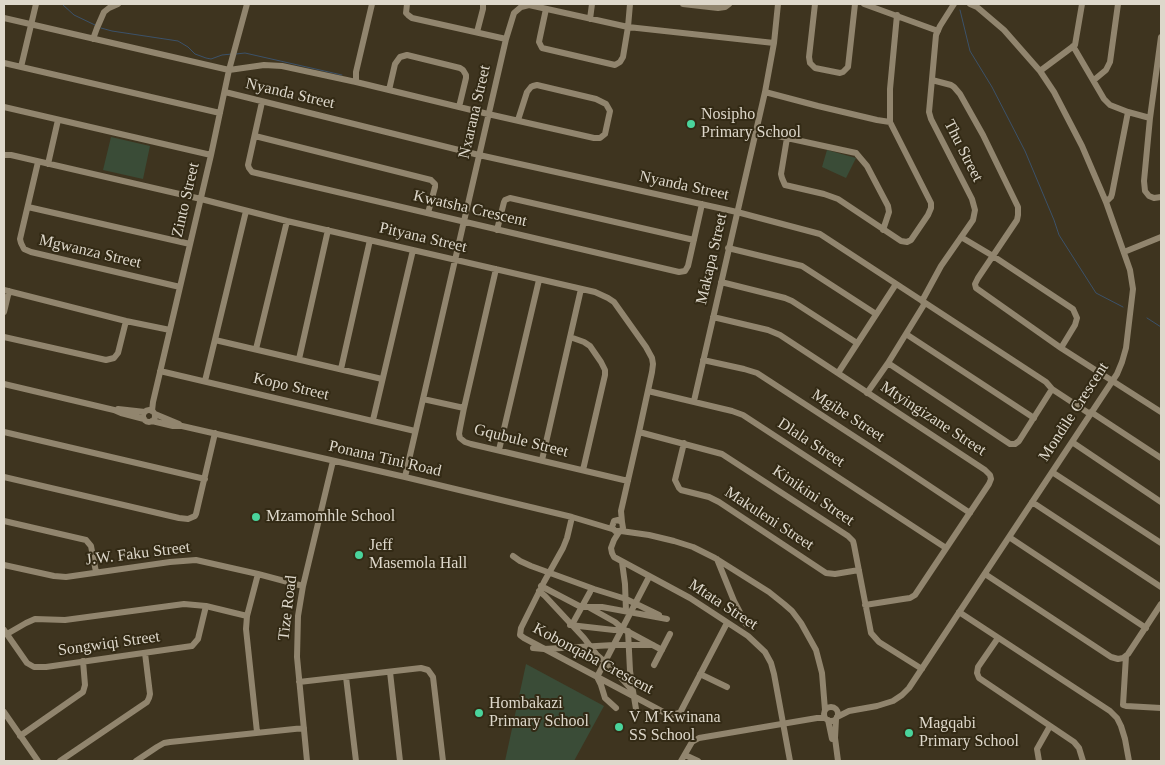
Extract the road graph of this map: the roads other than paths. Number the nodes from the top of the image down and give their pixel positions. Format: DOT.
graph roads {
  1 [pos="36,4"];
  2 [pos="118,4"];
  3 [pos="247,4"];
  4 [pos="372,4"];
  5 [pos="408,4"];
  6 [pos="484,4"];
  7 [pos="592,4"];
  8 [pos="630,4"];
  9 [pos="683,4"];
  10 [pos="729,4"];
  11 [pos="778,4"];
  12 [pos="815,4"];
  13 [pos="855,4"];
  14 [pos="864,4"];
  15 [pos="954,4"];
  16 [pos="970,4"];
  17 [pos="1082,4"];
  18 [pos="1118,4"];
  19 [pos="546,9"];
  20 [pos="897,15"];
  21 [pos="4,18"];
  22 [pos="590,19"];
  23 [pos="31,24"];
  24 [pos="628,27"];
  25 [pos="938,31"];
  26 [pos="477,32"];
  27 [pos="1161,37"];
  28 [pos="93,39"];
  29 [pos="506,40"];
  30 [pos="774,43"];
  31 [pos="1074,46"];
  32 [pos="4,63"];
  33 [pos="21,67"];
  34 [pos="229,70"];
  35 [pos="1040,71"];
  36 [pos="932,80"];
  37 [pos="1094,80"];
  38 [pos="356,82"];
  39 [pos="389,90"];
  40 [pos="225,92"];
  41 [pos="765,92"];
  42 [pos="262,102"];
  43 [pos="4,107"];
  44 [pos="458,107"];
  45 [pos="1128,112"];
  46 [pos="220,113"];
  47 [pos="488,114"];
  48 [pos="1150,118"];
  49 [pos="58,120"];
  50 [pos="518,120"];
  51 [pos="890,122"];
  52 [pos="756,130"];
  53 [pos="254,136"];
  54 [pos="787,138"];
  55 [pos="4,155"];
  56 [pos="479,155"];
  57 [pos="211,156"];
  58 [pos="38,162"];
  59 [pos="48,164"];
  60 [pos="1161,197"];
  61 [pos="201,200"];
  62 [pos="1106,202"];
  63 [pos="702,204"];
  64 [pos="28,207"];
  65 [pos="246,211"];
  66 [pos="737,212"];
  67 [pos="428,213"];
  68 [pos="287,221"];
  69 [pos="464,222"];
  70 [pos="328,230"];
  71 [pos="496,230"];
  72 [pos="883,230"];
  73 [pos="961,237"];
  74 [pos="1161,237"];
  75 [pos="370,240"];
  76 [pos="694,240"];
  77 [pos="190,244"];
  78 [pos="728,248"];
  79 [pos="413,250"];
  80 [pos="1124,252"];
  81 [pos="993,256"];
  82 [pos="456,260"];
  83 [pos="496,269"];
  84 [pos="539,280"];
  85 [pos="721,282"];
  86 [pos="896,284"];
  87 [pos="180,287"];
  88 [pos="581,289"];
  89 [pos="6,290"];
  90 [pos="924,302"];
  91 [pos="4,312"];
  92 [pos="876,314"];
  93 [pos="713,318"];
  94 [pos="126,321"];
  95 [pos="170,330"];
  96 [pos="906,334"];
  97 [pos="4,337"];
  98 [pos="570,337"];
  99 [pos="215,340"];
  100 [pos="857,343"];
  101 [pos="1061,348"];
  102 [pos="256,349"];
  103 [pos="299,359"];
  104 [pos="703,360"];
  105 [pos="888,363"];
  106 [pos="341,369"];
  107 [pos="160,371"];
  108 [pos="838,374"];
  109 [pos="382,379"];
  110 [pos="1112,380"];
  111 [pos="205,381"];
  112 [pos="4,384"];
  113 [pos="1052,390"];
  114 [pos="648,391"];
  115 [pos="867,392"];
  116 [pos="423,399"];
  117 [pos="694,402"];
  118 [pos="464,408"];
  119 [pos="1161,412"];
  120 [pos="149,413"];
  121 [pos="1091,413"];
  122 [pos="1034,418"];
  123 [pos="373,420"];
  124 [pos="152,422"];
  125 [pos="182,426"];
  126 [pos="415,431"];
  127 [pos="4,432"];
  128 [pos="639,432"];
  129 [pos="215,433"];
  130 [pos="1072,442"];
  131 [pos="684,443"];
  132 [pos="498,450"];
  133 [pos="1161,458"];
  134 [pos="542,460"];
  135 [pos="333,461"];
  136 [pos="583,470"];
  137 [pos="1052,472"];
  138 [pos="4,477"];
  139 [pos="405,477"];
  140 [pos="205,479"];
  141 [pos="628,480"];
  142 [pos="1032,502"];
  143 [pos="1161,502"];
  144 [pos="970,513"];
  145 [pos="572,517"];
  146 [pos="582,519"];
  147 [pos="4,521"];
  148 [pos="619,522"];
  149 [pos="616,530"];
  150 [pos="649,535"];
  151 [pos="1009,537"];
  152 [pos="1161,543"];
  153 [pos="946,548"];
  154 [pos="514,556"];
  155 [pos="717,559"];
  156 [pos="622,562"];
  157 [pos="4,565"];
  158 [pos="859,570"];
  159 [pos="96,572"];
  160 [pos="549,573"];
  161 [pos="258,574"];
  162 [pos="985,574"];
  163 [pos="649,577"];
  164 [pos="303,586"];
  165 [pos="1161,587"];
  166 [pos="540,588"];
  167 [pos="590,592"];
  168 [pos="626,599"];
  169 [pos="636,603"];
  170 [pos="1161,604"];
  171 [pos="865,605"];
  172 [pos="206,606"];
  173 [pos="583,607"];
  174 [pos="629,612"];
  175 [pos="959,612"];
  176 [pos="659,615"];
  177 [pos="247,616"];
  178 [pos="667,619"];
  179 [pos="727,623"];
  180 [pos="572,624"];
  181 [pos="746,624"];
  182 [pos="1146,628"];
  183 [pos="624,630"];
  184 [pos="5,632"];
  185 [pos="670,634"];
  186 [pos="998,638"];
  187 [pos="629,644"];
  188 [pos="614,645"];
  189 [pos="653,645"];
  190 [pos="591,646"];
  191 [pos="533,648"];
  192 [pos="544,648"];
  193 [pos="662,650"];
  194 [pos="145,653"];
  195 [pos="1126,656"];
  196 [pos="83,661"];
  197 [pos="605,662"];
  198 [pos="654,665"];
  199 [pos="922,669"];
  200 [pos="390,672"];
  201 [pos="822,673"];
  202 [pos="700,674"];
  203 [pos="346,677"];
  204 [pos="597,677"];
  205 [pos="299,682"];
  206 [pos="727,687"];
  207 [pos="633,694"];
  208 [pos="616,708"];
  209 [pos="636,708"];
  210 [pos="834,708"];
  211 [pos="1161,708"];
  212 [pos="849,711"];
  213 [pos="4,712"];
  214 [pos="829,716"];
  215 [pos="783,724"];
  216 [pos="1050,726"];
  217 [pos="304,728"];
  218 [pos="257,732"];
  219 [pos="20,736"];
  220 [pos="685,754"];
  221 [pos="38,761"];
  222 [pos="60,761"];
  223 [pos="136,761"];
  224 [pos="307,761"];
  225 [pos="356,761"];
  226 [pos="400,761"];
  227 [pos="443,761"];
  228 [pos="681,761"];
  229 [pos="698,761"];
  230 [pos="790,761"];
  231 [pos="838,761"];
  232 [pos="1039,761"];
  233 [pos="1083,761"];
  234 [pos="1129,761"];
  1 -- 23 [label="street"];
  2 -- 28 [label="street"];
  3 -- 34 [label="street, Zinto Street"];
  4 -- 38 [label="street"];
  5 -- 26 [label="street"];
  6 -- 26 [label="street"];
  7 -- 22 [label="street"];
  8 -- 24 [label="street"];
  9 -- 10 [label="street"];
  11 -- 30 [label="street, Makapa Street"];
  12 -- 13 [label="street"];
  14 -- 20 [label="street"];
  15 -- 25 [label="street, Thu Street"];
  16 -- 35 [label="street, Mondile Crescent"];
  17 -- 31 [label="street"];
  18 -- 37 [label="street"];
  19 -- 22 [label="street, Nxarana Street"];
  19 -- 24 [label="street"];
  19 -- 29 [label="street, Nxarana Street"];
  20 -- 25 [label="street"];
  20 -- 51 [label="street"];
  21 -- 23 [label="street"];
  22 -- 24 [label="street, Nxarana Street"];
  23 -- 28 [label="street"];
  23 -- 33 [label="street"];
  24 -- 30 [label="street, Nxarana Street"];
  25 -- 36 [label="street, Thu Street"];
  26 -- 29 [label="street"];
  27 -- 48 [label="street"];
  28 -- 34 [label="street"];
  29 -- 47 [label="street, Nxarana Street"];
  30 -- 41 [label="street, Makapa Street"];
  31 -- 35 [label="street"];
  31 -- 37 [label="street"];
  32 -- 33 [label="street"];
  33 -- 46 [label="street"];
  34 -- 38 [label="street"];
  34 -- 40 [label="street, Zinto Street"];
  35 -- 62 [label="street, Mondile Crescent"];
  36 -- 73 [label="street, Thu Street"];
  36 -- 81 [label="street"];
  37 -- 45 [label="street"];
  38 -- 39 [label="street"];
  39 -- 44 [label="street"];
  39 -- 44 [label="street"];
  40 -- 42 [label="street, Nyanda Street"];
  40 -- 46 [label="street, Zinto Street"];
  41 -- 51 [label="street"];
  41 -- 52 [label="street, Makapa Street"];
  42 -- 53 [label="street, Kwatsha Crescent"];
  42 -- 56 [label="street, Nyanda Street"];
  43 -- 49 [label="street"];
  44 -- 47 [label="street"];
  45 -- 48 [label="street"];
  45 -- 62 [label="street"];
  46 -- 57 [label="street, Zinto Street"];
  47 -- 50 [label="street"];
  47 -- 56 [label="street, Nxarana Street"];
  48 -- 60 [label="street"];
  49 -- 57 [label="street"];
  49 -- 59 [label="street"];
  50 -- 50 [label="street"];
  51 -- 72 [label="street"];
  52 -- 54 [label="street"];
  52 -- 66 [label="street, Makapa Street"];
  53 -- 67 [label="street"];
  53 -- 67 [label="street, Kwatsha Crescent"];
  54 -- 72 [label="street"];
  54 -- 72 [label="street"];
  55 -- 58 [label="street, Pityana Street"];
  56 -- 63 [label="street, Nyanda Street"];
  56 -- 69 [label="street, Nxarana Street"];
  57 -- 61 [label="street, Zinto Street"];
  58 -- 59 [label="street, Pityana Street"];
  58 -- 64 [label="street, Mgwanza Street"];
  59 -- 61 [label="street, Pityana Street"];
  61 -- 65 [label="street, Pityana Street"];
  61 -- 77 [label="street, Zinto Street"];
  62 -- 80 [label="street, Mondile Crescent"];
  63 -- 66 [label="street, Nyanda Street"];
  63 -- 76 [label="street, Kwatsha Crescent"];
  64 -- 77 [label="street"];
  64 -- 87 [label="street, Mgwanza Street"];
  65 -- 68 [label="street, Pityana Street"];
  65 -- 99 [label="street"];
  66 -- 78 [label="street, Makapa Street"];
  66 -- 86 [label="street, Nyanda Street"];
  67 -- 69 [label="street, Kwatsha Crescent"];
  68 -- 70 [label="street, Pityana Street"];
  68 -- 102 [label="street"];
  69 -- 71 [label="street, Kwatsha Crescent"];
  69 -- 82 [label="street, Nxarana Street"];
  70 -- 75 [label="street, Pityana Street"];
  70 -- 103 [label="street"];
  71 -- 76 [label="street"];
  71 -- 76 [label="street, Kwatsha Crescent"];
  73 -- 81 [label="street"];
  73 -- 90 [label="street, Thu Street"];
  74 -- 80 [label="street"];
  75 -- 79 [label="street, Pityana Street"];
  75 -- 106 [label="street"];
  77 -- 87 [label="street, Zinto Street"];
  78 -- 85 [label="street, Makapa Street"];
  78 -- 92 [label="street"];
  79 -- 82 [label="street, Pityana Street"];
  79 -- 109 [label="street"];
  80 -- 110 [label="street, Mondile Crescent"];
  81 -- 101 [label="street"];
  81 -- 101 [label="street"];
  82 -- 83 [label="street, Pityana Street"];
  82 -- 116 [label="street, Nxarana Street"];
  83 -- 84 [label="street, Pityana Street"];
  83 -- 118 [label="street, Gqubule Street"];
  84 -- 88 [label="street, Pityana Street"];
  84 -- 132 [label="street"];
  85 -- 93 [label="street, Makapa Street"];
  85 -- 100 [label="street"];
  86 -- 90 [label="street, Nyanda Street"];
  86 -- 92 [label="street"];
  87 -- 95 [label="street, Zinto Street"];
  88 -- 98 [label="street"];
  88 -- 114 [label="street, Pityana Street"];
  89 -- 91 [label="street"];
  89 -- 94 [label="street"];
  90 -- 96 [label="street, Thu Street"];
  90 -- 113 [label="street, Nyanda Street"];
  92 -- 100 [label="street"];
  93 -- 104 [label="street, Makapa Street"];
  93 -- 108 [label="street, Mtyingizane Street"];
  94 -- 95 [label="street"];
  94 -- 97 [label="street"];
  95 -- 107 [label="street, Zinto Street"];
  96 -- 105 [label="street, Thu Street"];
  96 -- 122 [label="street"];
  98 -- 134 [label="street"];
  98 -- 136 [label="street"];
  99 -- 102 [label="street"];
  99 -- 111 [label="street"];
  100 -- 108 [label="street"];
  101 -- 110 [label="street"];
  102 -- 103 [label="street"];
  103 -- 106 [label="street"];
  104 -- 117 [label="street, Makapa Street"];
  104 -- 144 [label="street, Mgibe Street"];
  105 -- 115 [label="street, Thu Street"];
  105 -- 122 [label="street"];
  106 -- 109 [label="street"];
  107 -- 111 [label="street, Kopo Street"];
  107 -- 120 [label="street, Zinto Street"];
  108 -- 115 [label="street, Mtyingizane Street"];
  109 -- 123 [label="street"];
  110 -- 119 [label="street"];
  110 -- 121 [label="street, Mondile Crescent"];
  111 -- 123 [label="street, Kopo Street"];
  112 -- 120 [label="street, Ponana Tini Road"];
  113 -- 121 [label="street, Nyanda Street"];
  113 -- 122 [label="street"];
  114 -- 117 [label="street, Dlala Street"];
  114 -- 128 [label="street, Pityana Street"];
  115 -- 144 [label="street, Mtyingizane Street"];
  116 -- 118 [label="street"];
  116 -- 126 [label="street, Nxarana Street"];
  117 -- 153 [label="street, Dlala Street"];
  118 -- 132 [label="street, Gqubule Street"];
  120 -- 124 [label="street, Zinto Street"];
  120 -- 125 [label="street, Ponana Tini Road"];
  121 -- 130 [label="street, Mondile Crescent"];
  121 -- 133 [label="street, Nyanda Street"];
  123 -- 126 [label="street, Kopo Street"];
  124 -- 125 [label="street, Ponana Tini Road"];
  125 -- 129 [label="street, Ponana Tini Road"];
  126 -- 139 [label="street, Nxarana Street"];
  127 -- 140 [label="street"];
  128 -- 131 [label="street, Kinikini Street"];
  128 -- 141 [label="street, Pityana Street"];
  129 -- 135 [label="street, Ponana Tini Road"];
  129 -- 140 [label="street"];
  130 -- 137 [label="street, Mondile Crescent"];
  130 -- 143 [label="street"];
  131 -- 158 [label="street, Kinikini Street"];
  131 -- 158 [label="street, Makuleni Street"];
  132 -- 134 [label="street, Gqubule Street"];
  134 -- 136 [label="street, Gqubule Street"];
  135 -- 139 [label="street, Ponana Tini Road"];
  135 -- 164 [label="street, Tize Road"];
  136 -- 141 [label="street, Gqubule Street"];
  137 -- 142 [label="street, Mondile Crescent"];
  137 -- 152 [label="street"];
  138 -- 140 [label="street"];
  139 -- 145 [label="street, Ponana Tini Road"];
  141 -- 148 [label="street, Pityana Street"];
  142 -- 151 [label="street, Mondile Crescent"];
  142 -- 165 [label="street"];
  144 -- 153 [label="street, Mtyingizane Street"];
  145 -- 146 [label="street, Ponana Tini Road"];
  145 -- 160 [label="street, Kobonqaba Crescent"];
  146 -- 148 [label="street, Ponana Tini Road"];
  146 -- 149 [label="street, Ponana Tini Road"];
  147 -- 159 [label="street"];
  148 -- 149 [label="street"];
  148 -- 149 [label="street"];
  148 -- 150 [label="street, Ponana Tini Road"];
  149 -- 150 [label="street, Ponana Tini Road"];
  149 -- 156 [label="street"];
  150 -- 155 [label="street, Ponana Tini Road"];
  151 -- 162 [label="street, Mondile Crescent"];
  151 -- 182 [label="street"];
  153 -- 171 [label="street, Mtyingizane Street"];
  154 -- 160 [label="street"];
  155 -- 181 [label="street"];
  155 -- 201 [label="street, Ponana Tini Road"];
  156 -- 163 [label="street, Mtata Street"];
  156 -- 168 [label="street"];
  157 -- 159 [label="street, J.W. Faku Street"];
  158 -- 171 [label="street, Kinikini Street"];
  159 -- 161 [label="street, J.W. Faku Street"];
  160 -- 166 [label="street, Kobonqaba Crescent"];
  160 -- 168 [label="street"];
  161 -- 164 [label="street, J.W. Faku Street"];
  161 -- 177 [label="street"];
  162 -- 175 [label="street, Mondile Crescent"];
  162 -- 195 [label="street"];
  163 -- 169 [label="street"];
  163 -- 179 [label="street, Mtata Street"];
  164 -- 205 [label="street, Tize Road"];
  166 -- 173 [label="street"];
  166 -- 180 [label="street"];
  166 -- 192 [label="street, Kobonqaba Crescent"];
  167 -- 173 [label="street"];
  168 -- 169 [label="street"];
  168 -- 174 [label="street"];
  169 -- 174 [label="street"];
  169 -- 176 [label="street"];
  170 -- 182 [label="street"];
  171 -- 199 [label="street, Kinikini Street"];
  172 -- 177 [label="street"];
  172 -- 184 [label="street"];
  172 -- 194 [label="street, Songwiqi Street"];
  173 -- 174 [label="street"];
  173 -- 180 [label="street"];
  173 -- 183 [label="street"];
  174 -- 178 [label="street"];
  174 -- 183 [label="street"];
  175 -- 186 [label="street"];
  175 -- 199 [label="street, Mondile Crescent"];
  177 -- 218 [label="street"];
  179 -- 202 [label="street, Kobonqaba Crescent"];
  179 -- 215 [label="street, Mtata Street"];
  180 -- 183 [label="street"];
  180 -- 190 [label="street"];
  182 -- 195 [label="street"];
  183 -- 187 [label="street"];
  183 -- 188 [label="street"];
  183 -- 189 [label="street"];
  184 -- 196 [label="street, Songwiqi Street"];
  185 -- 193 [label="street"];
  186 -- 216 [label="street"];
  186 -- 234 [label="street"];
  187 -- 188 [label="street"];
  187 -- 189 [label="street"];
  187 -- 207 [label="street"];
  188 -- 190 [label="street"];
  188 -- 197 [label="street"];
  189 -- 193 [label="street"];
  190 -- 192 [label="street"];
  190 -- 197 [label="street"];
  191 -- 192 [label="street"];
  192 -- 204 [label="street, Kobonqaba Crescent"];
  193 -- 198 [label="street"];
  194 -- 196 [label="street, Songwiqi Street"];
  194 -- 222 [label="street"];
  195 -- 211 [label="street"];
  196 -- 219 [label="street"];
  197 -- 204 [label="street"];
  197 -- 207 [label="street"];
  199 -- 212 [label="street, Mondile Crescent"];
  200 -- 203 [label="street"];
  200 -- 226 [label="street"];
  200 -- 227 [label="street"];
  201 -- 210 [label="street, Ponana Tini Road"];
  201 -- 214 [label="street, Ponana Tini Road"];
  202 -- 206 [label="street"];
  202 -- 207 [label="street, Kobonqaba Crescent"];
  203 -- 205 [label="street"];
  203 -- 225 [label="street"];
  204 -- 207 [label="street, Kobonqaba Crescent"];
  204 -- 208 [label="street"];
  205 -- 217 [label="street, Tize Road"];
  207 -- 209 [label="street"];
  210 -- 212 [label="street, Mondile Crescent"];
  210 -- 214 [label="street"];
  210 -- 214 [label="street, Ponana Tini Road"];
  212 -- 214 [label="street, Mondile Crescent"];
  213 -- 219 [label="street"];
  214 -- 215 [label="street"];
  214 -- 231 [label="street, Ponana Tini Road"];
  215 -- 220 [label="street"];
  215 -- 230 [label="street, Mtata Street"];
  216 -- 232 [label="street"];
  216 -- 233 [label="street"];
  217 -- 218 [label="street"];
  217 -- 224 [label="street, Tize Road"];
  218 -- 223 [label="street"];
  219 -- 221 [label="street"];
  220 -- 228 [label="street"];
  220 -- 229 [label="street"];
}
